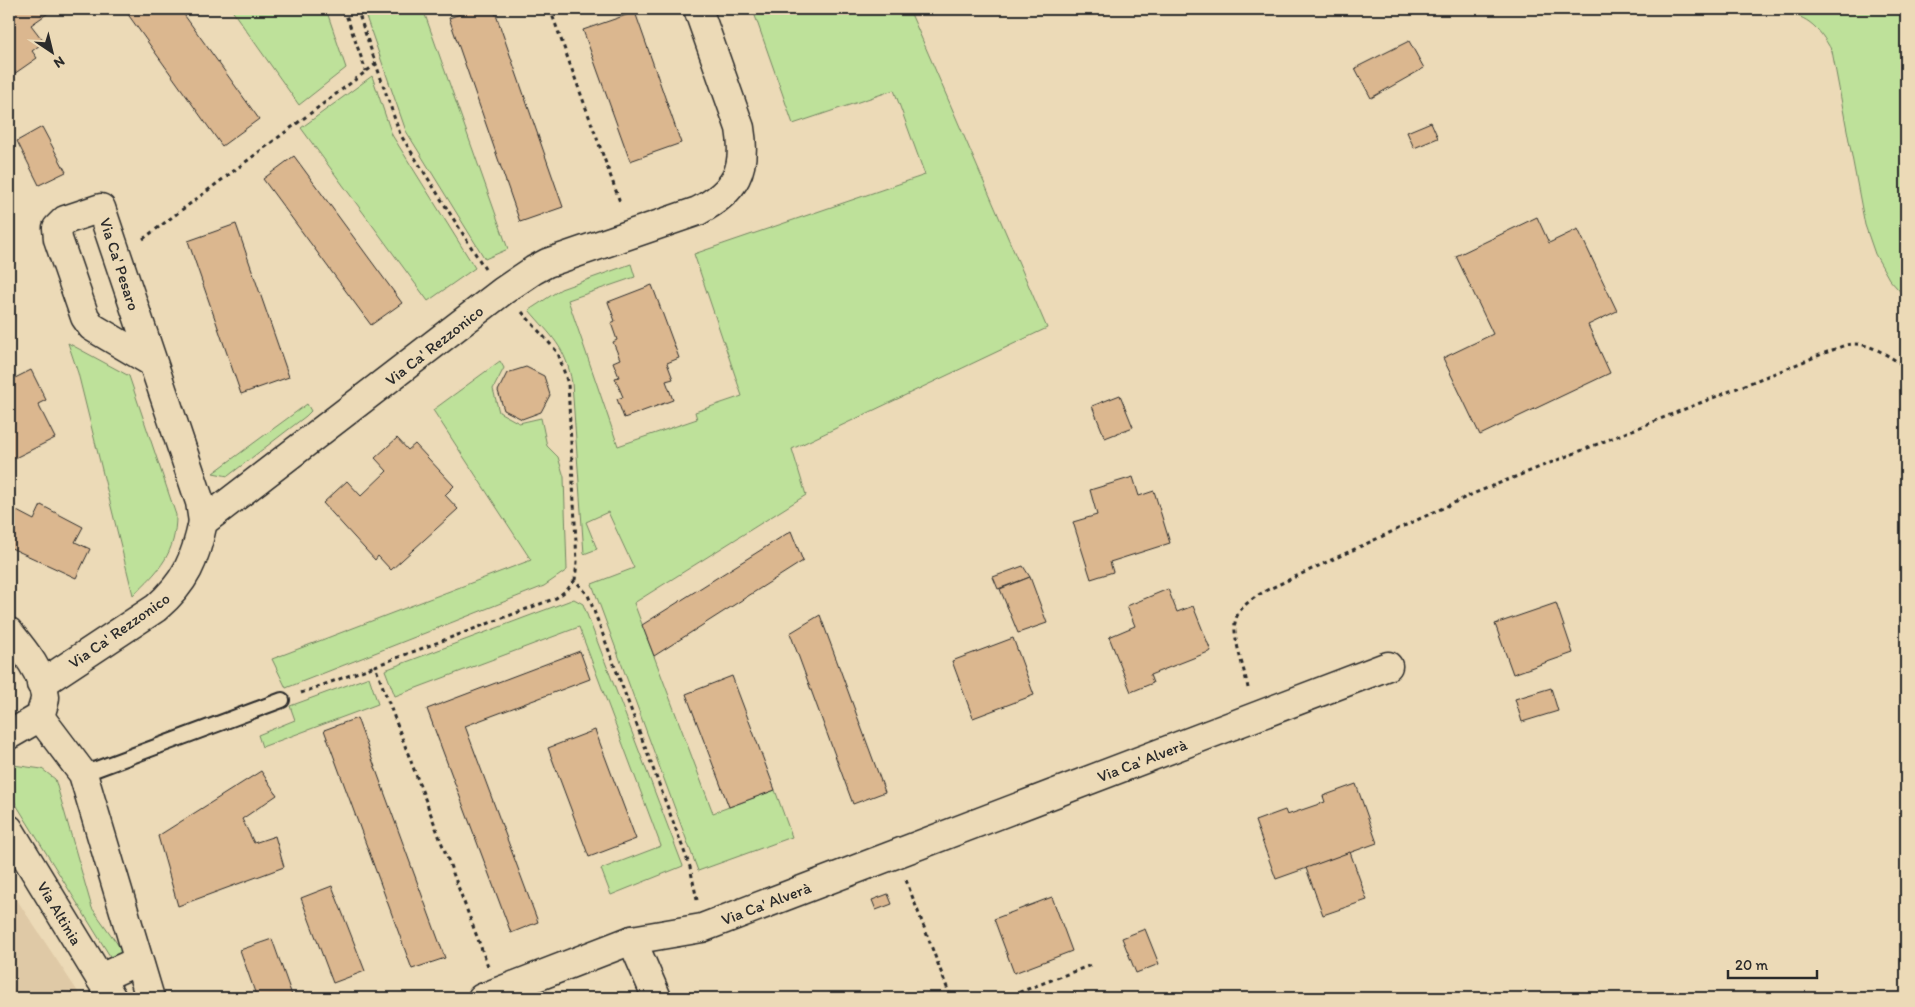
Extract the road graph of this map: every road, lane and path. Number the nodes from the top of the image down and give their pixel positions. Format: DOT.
graph roads {
  1 [pos="344,9"];
  2 [pos="357,9"];
  3 [pos="550,9"];
  4 [pos="698,9"];
  5 [pos="376,64"];
  6 [pos="366,71"];
  7 [pos="620,202"];
  8 [pos="118,259"];
  9 [pos="503,291"];
  10 [pos="153,363"];
  11 [pos="1906,367"];
  12 [pos="203,522"];
  13 [pos="574,580"];
  14 [pos="9,632"];
  15 [pos="375,666"];
  16 [pos="1388,666"];
  17 [pos="1245,671"];
  18 [pos="41,684"];
  19 [pos="282,700"];
  20 [pos="40,717"];
  21 [pos="9,735"];
  22 [pos="83,774"];
  23 [pos="9,829"];
  24 [pos="896,854"];
  25 [pos="702,928"];
  26 [pos="632,940"];
  27 [pos="138,961"];
  28 [pos="1091,965"];
  29 [pos="108,993"];
  30 [pos="490,995"];
  31 [pos="150,998"];
  32 [pos="657,998"];
  33 [pos="951,998"];
  34 [pos="1004,998"];
  1 -- 6 [label="path"];
  2 -- 5 [label="path"];
  3 -- 7 [label="path"];
  4 -- 9 [label="street, Via Ca' Rezzonico"];
  5 -- 6 [label="path"];
  5 -- 9 [label="path"];
  6 -- 8 [label="path"];
  8 -- 10 [label="street, Via Ca' Pesaro"];
  8 -- 10 [label="street, Via Ca' Pesaro"];
  9 -- 12 [label="street, Via Ca' Rezzonico"];
  9 -- 13 [label="path"];
  10 -- 12 [label="street, Via Ca' Pesaro"];
  11 -- 17 [label="path"];
  12 -- 18 [label="street, Via Ca' Rezzonico"];
  13 -- 15 [label="path"];
  13 -- 25 [label="path"];
  14 -- 18 [label="street"];
  15 -- 19 [label="path"];
  15 -- 30 [label="path"];
  16 -- 24 [label="street, Via Ca' Alverà"];
  18 -- 20 [label="street"];
  19 -- 22 [label="lane"];
  20 -- 21 [label="street"];
  20 -- 22 [label="street"];
  22 -- 27 [label="street"];
  23 -- 29 [label="street, Via Altinia"];
  24 -- 25 [label="street, Via Ca' Alverà"];
  24 -- 33 [label="path"];
  25 -- 26 [label="street, Via Ca' Alverà"];
  26 -- 30 [label="street, Via Ca' Alverà"];
  26 -- 32 [label="street"];
  27 -- 29 [label="street"];
  27 -- 31 [label="street"];
  28 -- 34 [label="path"];
}
